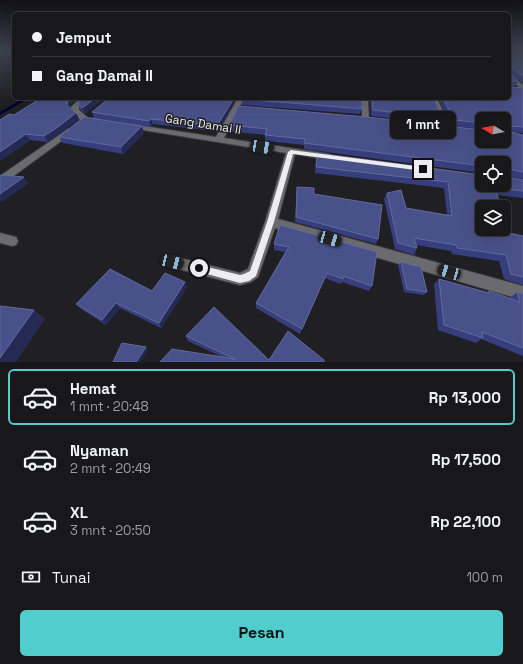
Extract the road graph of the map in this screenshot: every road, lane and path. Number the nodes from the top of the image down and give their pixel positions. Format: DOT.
graph roads {
  1 [pos="511,78"];
  2 [pos="521,89"];
  3 [pos="83,100"];
  4 [pos="241,100"];
  5 [pos="365,100"];
  6 [pos="435,100"];
  7 [pos="96,111"];
  8 [pos="366,119"];
  9 [pos="86,120"];
  10 [pos="108,123"];
  11 [pos="123,125"];
  12 [pos="447,129"];
  13 [pos="219,140"];
  14 [pos="291,152"];
  15 [pos="337,158"];
  16 [pos="0,181"];
  17 [pos="271,222"];
  18 [pos="172,262"];
  19 [pos="523,293"];
  1 -- 2 [label="street"];
  3 -- 9 [label="street"];
  4 -- 13 [label="street"];
  5 -- 8 [label="street"];
  6 -- 12 [label="street"];
  7 -- 9 [label="street"];
  9 -- 10 [label="street"];
  9 -- 16 [label="street"];
  11 -- 13 [label="street, Gang Damai II"];
  13 -- 14 [label="street, Gang Damai II"];
  14 -- 15 [label="street, Gang Damai II"];
  14 -- 17 [label="street"];
  17 -- 18 [label="street"];
  17 -- 19 [label="street"];
}
